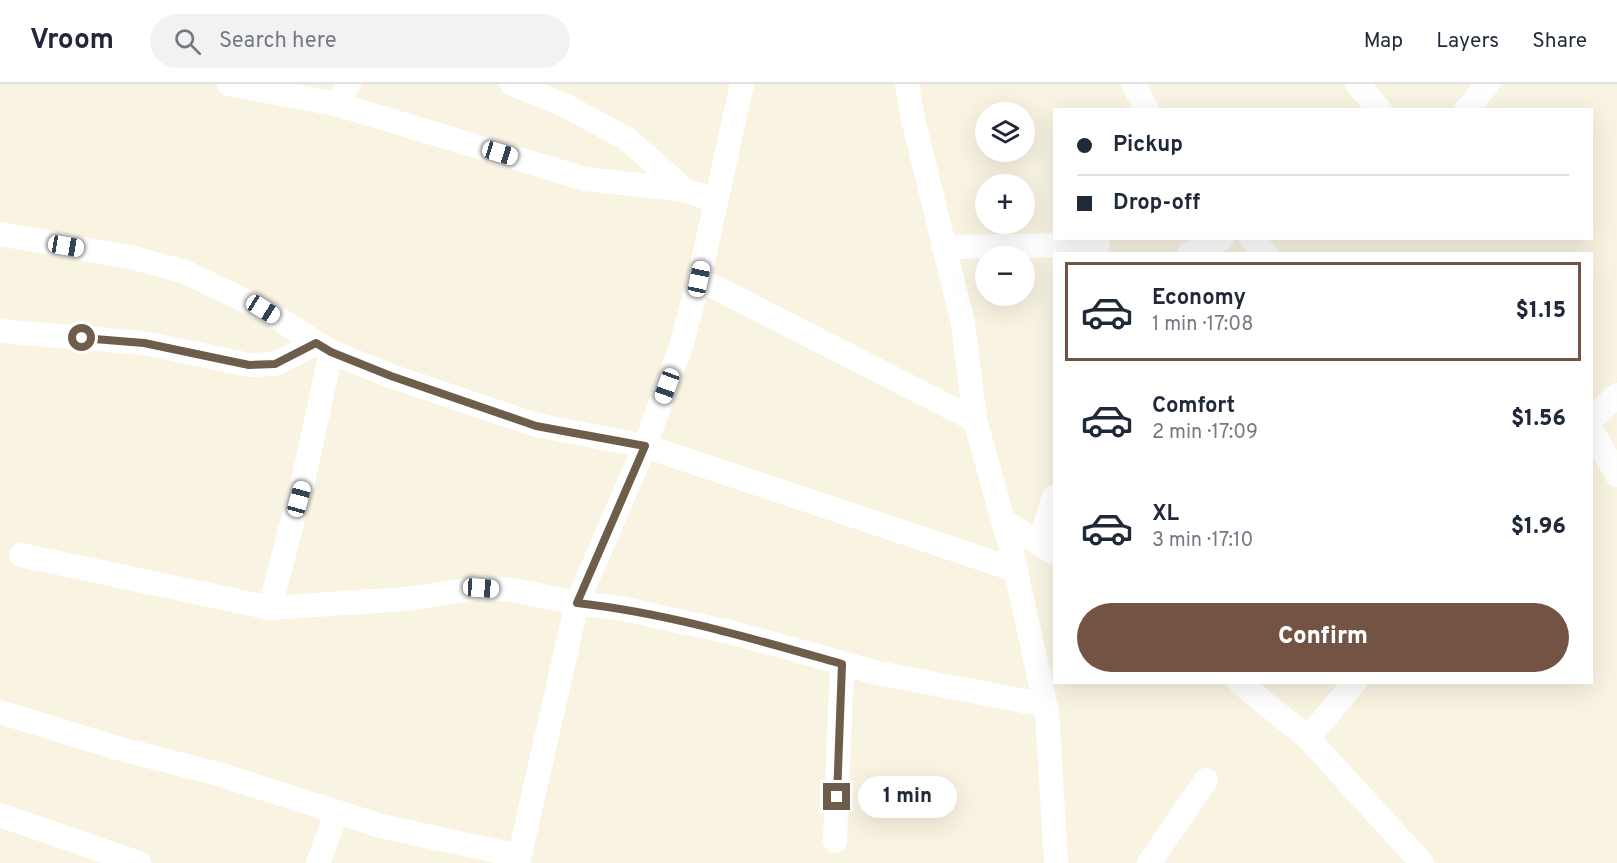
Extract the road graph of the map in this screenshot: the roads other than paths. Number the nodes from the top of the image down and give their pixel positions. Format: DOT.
graph roads {
  1 [pos="229,84"];
  2 [pos="512,84"];
  3 [pos="742,84"];
  4 [pos="906,84"];
  5 [pos="1133,84"];
  6 [pos="1357,84"];
  7 [pos="1488,84"];
  8 [pos="343,94"];
  9 [pos="1146,108"];
  10 [pos="1378,108"];
  11 [pos="1468,108"];
  12 [pos="685,190"];
  13 [pos="716,201"];
  14 [pos="0,234"];
  15 [pos="1218,240"];
  16 [pos="1253,240"];
  17 [pos="1098,245"];
  18 [pos="944,247"];
  19 [pos="1192,252"];
  20 [pos="1264,252"];
  21 [pos="699,279"];
  22 [pos="0,331"];
  23 [pos="324,347"];
  24 [pos="1617,395"];
  25 [pos="1593,419"];
  26 [pos="975,420"];
  27 [pos="1593,433"];
  28 [pos="645,446"];
  29 [pos="1617,475"];
  30 [pos="1053,504"];
  31 [pos="1004,521"];
  32 [pos="1047,548"];
  33 [pos="21,555"];
  34 [pos="1016,570"];
  35 [pos="577,603"];
  36 [pos="270,608"];
  37 [pos="842,664"];
  38 [pos="1241,684"];
  39 [pos="1353,684"];
  40 [pos="1045,705"];
  41 [pos="0,712"];
  42 [pos="1308,738"];
  43 [pos="1206,780"];
  44 [pos="337,812"];
  45 [pos="0,815"];
  46 [pos="835,841"];
  47 [pos="518,859"];
  48 [pos="139,863"];
  49 [pos="318,863"];
  50 [pos="1056,863"];
  51 [pos="1149,863"];
  52 [pos="1422,863"];
  1 -- 8 [label="street"];
  2 -- 12 [label="street"];
  3 -- 13 [label="street"];
  4 -- 18 [label="street"];
  5 -- 9 [label="street"];
  6 -- 10 [label="street"];
  7 -- 11 [label="street"];
  8 -- 12 [label="street"];
  12 -- 13 [label="street"];
  13 -- 21 [label="street"];
  14 -- 23 [label="street"];
  15 -- 19 [label="street"];
  16 -- 20 [label="street"];
  17 -- 18 [label="street"];
  18 -- 26 [label="street"];
  21 -- 26 [label="street"];
  21 -- 28 [label="street"];
  22 -- 23 [label="street"];
  23 -- 28 [label="street"];
  23 -- 36 [label="street"];
  24 -- 25 [label="street"];
  26 -- 31 [label="street"];
  27 -- 29 [label="street"];
  28 -- 34 [label="street"];
  28 -- 35 [label="street"];
  30 -- 32 [label="street"];
  31 -- 32 [label="street"];
  31 -- 34 [label="street"];
  33 -- 36 [label="street"];
  34 -- 40 [label="street"];
  35 -- 36 [label="street"];
  35 -- 37 [label="street"];
  35 -- 47 [label="street"];
  37 -- 40 [label="street"];
  37 -- 46 [label="street"];
  38 -- 42 [label="street"];
  39 -- 42 [label="street"];
  40 -- 50 [label="street"];
  41 -- 44 [label="street"];
  42 -- 52 [label="street"];
  43 -- 51 [label="street"];
  44 -- 47 [label="street"];
  44 -- 49 [label="street"];
  45 -- 48 [label="street"];
}
